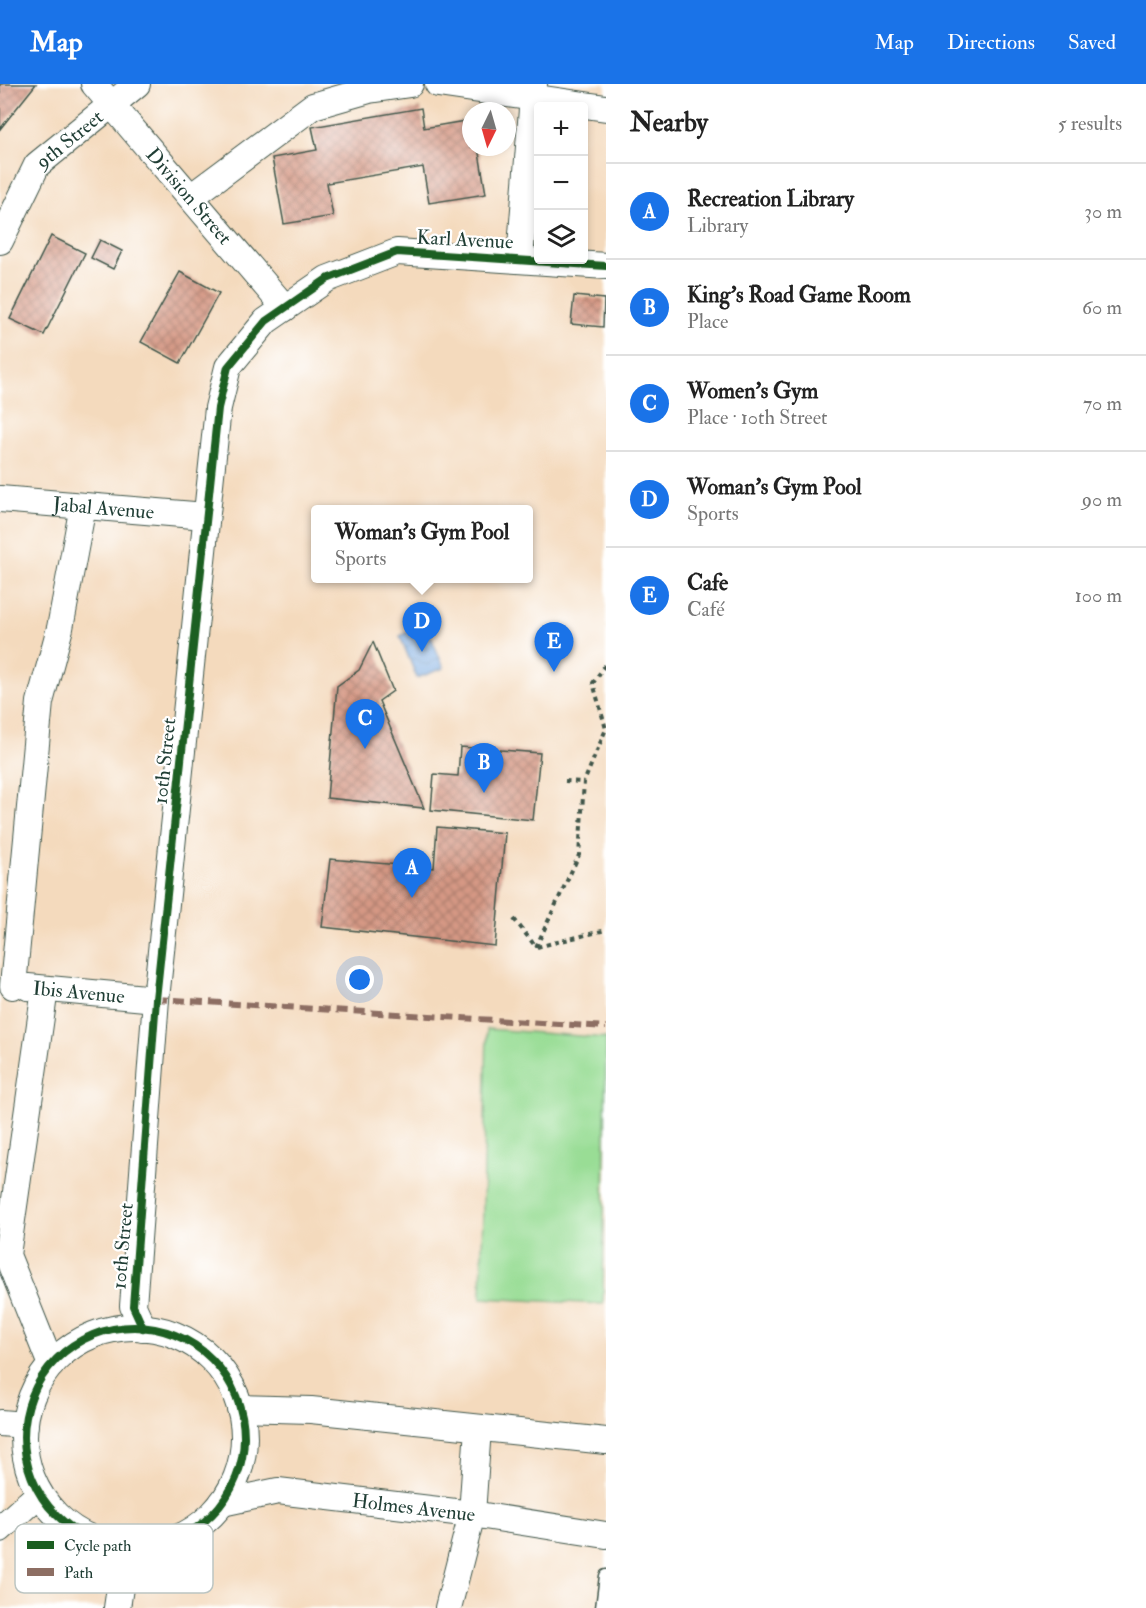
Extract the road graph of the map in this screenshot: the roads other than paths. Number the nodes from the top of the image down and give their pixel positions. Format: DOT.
graph roads {
  1 [pos="94,84"];
  2 [pos="137,84"];
  3 [pos="410,84"];
  4 [pos="438,84"];
  5 [pos="533,91"];
  6 [pos="112,105"];
  7 [pos="606,108"];
  8 [pos="191,197"];
  9 [pos="0,242"];
  10 [pos="520,259"];
  11 [pos="606,266"];
  12 [pos="362,267"];
  13 [pos="285,308"];
  14 [pos="0,499"];
  15 [pos="83,506"];
  16 [pos="206,516"];
  17 [pos="7,986"];
  18 [pos="45,989"];
  19 [pos="156,999"];
  20 [pos="143,1329"];
  21 [pos="51,1365"];
  22 [pos="240,1408"];
  23 [pos="12,1424"];
  24 [pos="478,1428"];
  25 [pos="606,1441"];
  26 [pos="39,1494"];
  27 [pos="222,1503"];
  28 [pos="472,1514"];
  29 [pos="67,1524"];
  30 [pos="199,1524"];
  31 [pos="0,1529"];
  32 [pos="606,1535"];
  33 [pos="606,1576"];
  34 [pos="119,1593"];
  35 [pos="117,1608"];
  36 [pos="448,1608"];
  37 [pos="602,1608"];
  1 -- 6 [label="street, Division Street"];
  2 -- 6 [label="street, 9th Street"];
  3 -- 8 [label="street"];
  4 -- 5 [label="street"];
  5 -- 7 [label="street"];
  5 -- 10 [label="street"];
  6 -- 8 [label="street, Division Street"];
  6 -- 9 [label="street, 9th Street"];
  8 -- 13 [label="street, Division Street"];
  10 -- 11 [label="street, Karl Avenue"];
  10 -- 12 [label="street, Karl Avenue"];
  12 -- 13 [label="street, 10th Street"];
  13 -- 16 [label="street, 10th Street"];
  14 -- 15 [label="street, Jabal Avenue"];
  15 -- 16 [label="street, Jabal Avenue"];
  15 -- 17 [label="street"];
  16 -- 19 [label="street, 10th Street"];
  17 -- 18 [label="street, Ibis Avenue"];
  18 -- 19 [label="street, Ibis Avenue"];
  18 -- 21 [label="street"];
  19 -- 20 [label="street, 10th Street"];
  20 -- 21 [label="street"];
  20 -- 22 [label="street"];
  21 -- 23 [label="street"];
  22 -- 24 [label="street"];
  22 -- 27 [label="street"];
  23 -- 26 [label="street"];
  24 -- 25 [label="street"];
  24 -- 28 [label="street"];
  26 -- 29 [label="street"];
  26 -- 31 [label="street"];
  27 -- 28 [label="street, Holmes Avenue"];
  27 -- 30 [label="street"];
  28 -- 32 [label="street, Holmes Avenue"];
  28 -- 36 [label="street"];
  33 -- 37 [label="lane"];
  34 -- 35 [label="street"];
}
